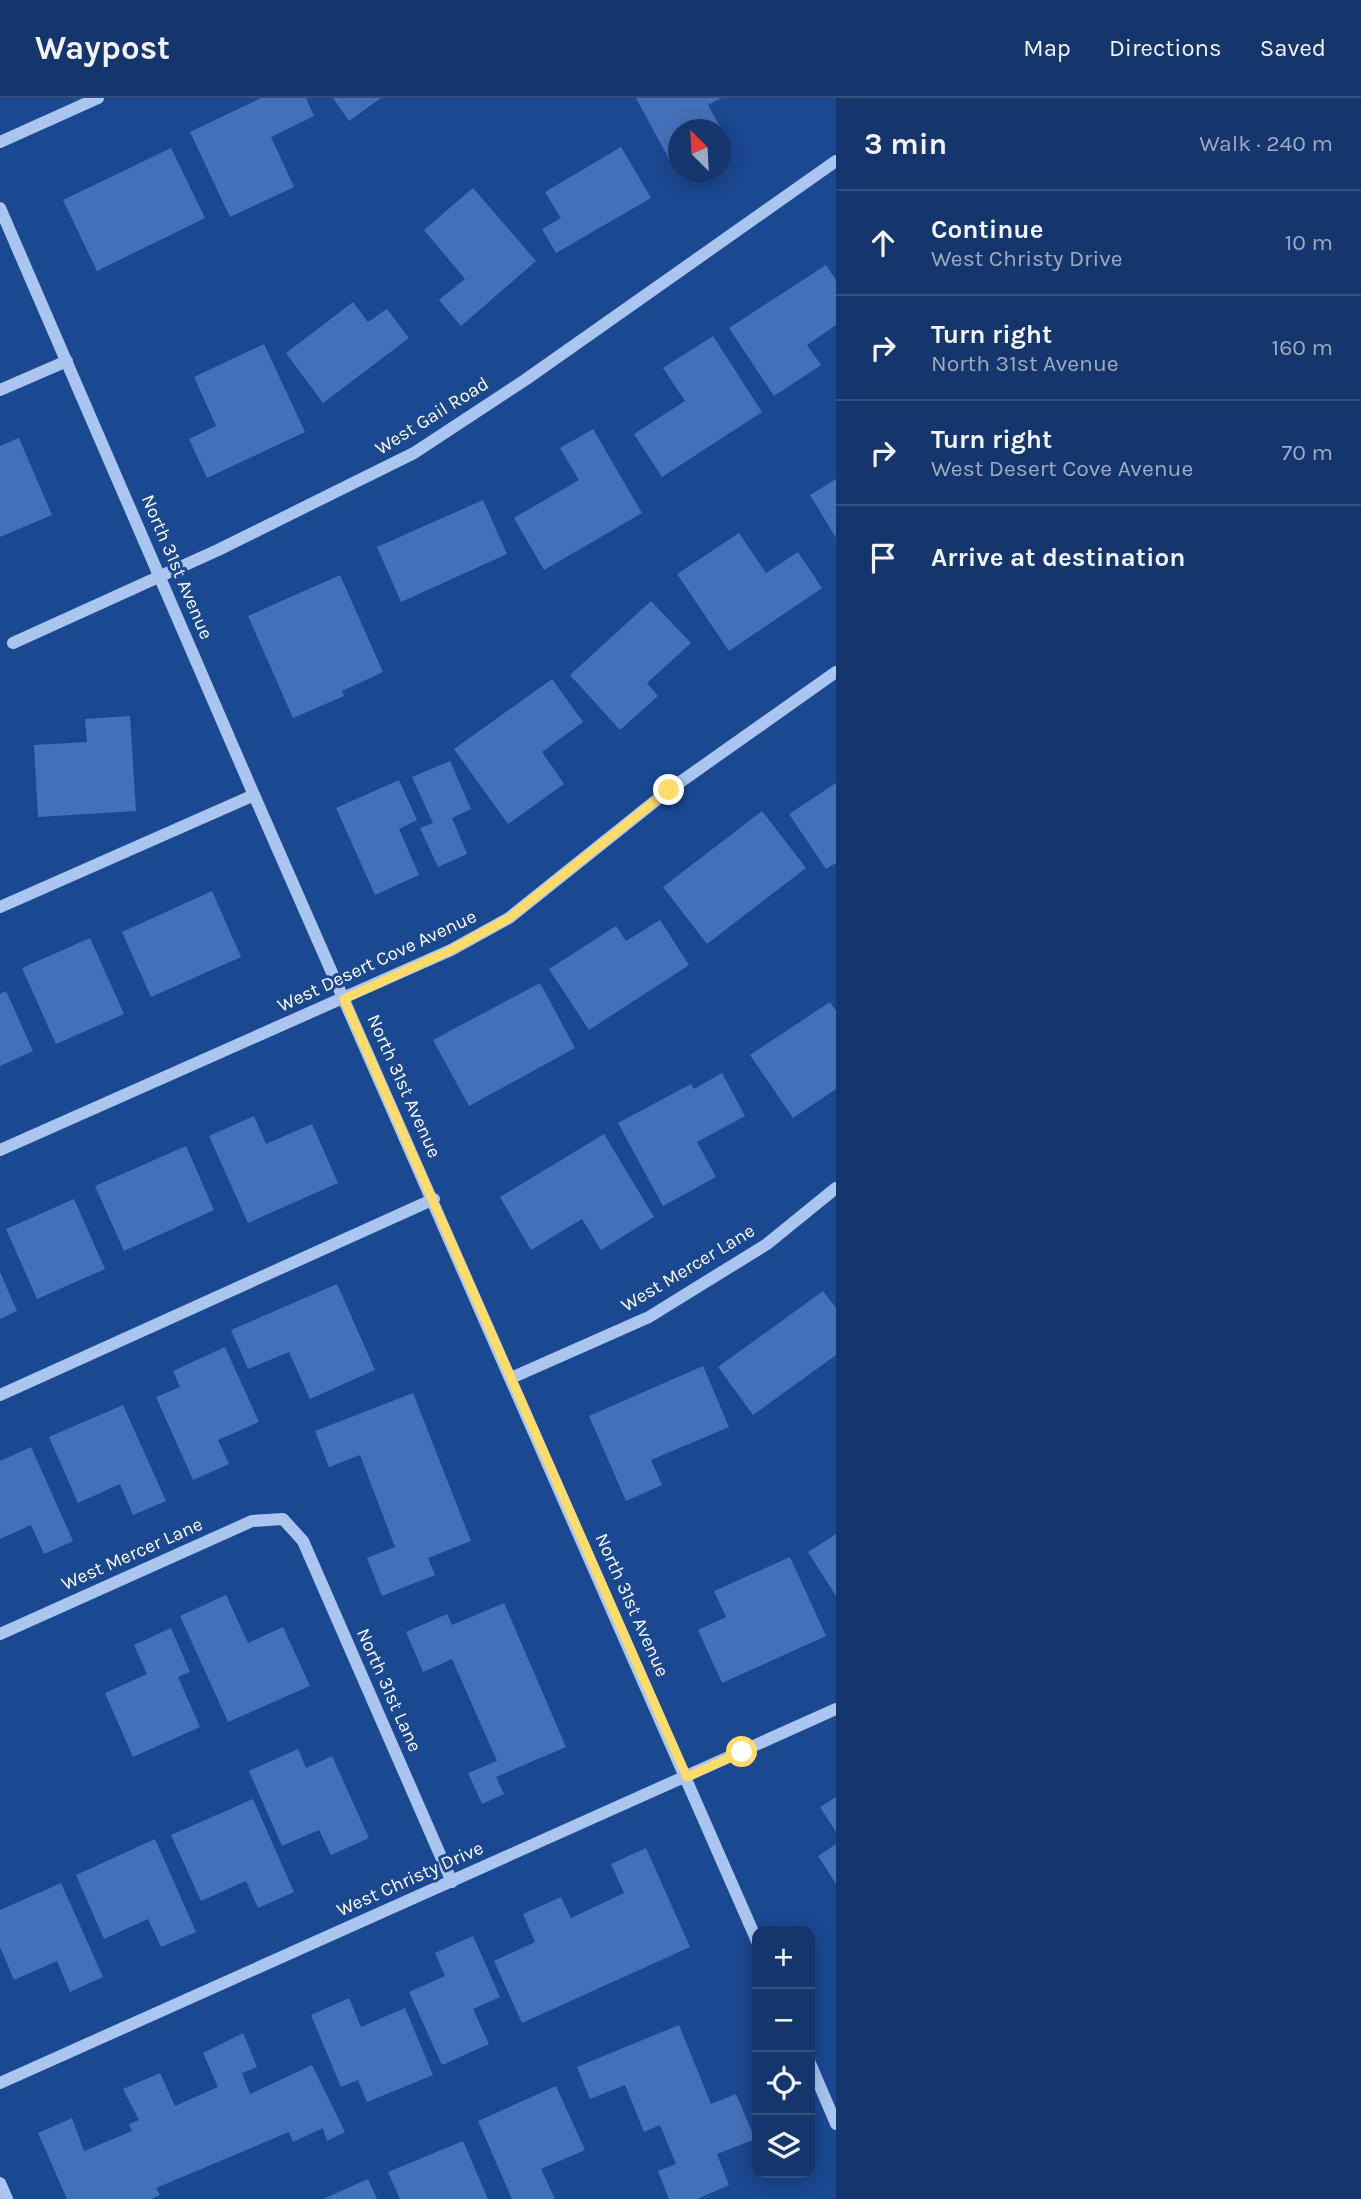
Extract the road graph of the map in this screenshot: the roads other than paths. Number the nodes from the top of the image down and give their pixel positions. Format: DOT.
graph roads {
  1 [pos="98,98"];
  2 [pos="0,142"];
  3 [pos="836,160"];
  4 [pos="0,208"];
  5 [pos="67,361"];
  6 [pos="0,390"];
  7 [pos="160,576"];
  8 [pos="13,643"];
  9 [pos="836,672"];
  10 [pos="254,794"];
  11 [pos="0,907"];
  12 [pos="344,999"];
  13 [pos="0,1150"];
  14 [pos="836,1188"];
  15 [pos="434,1199"];
  16 [pos="511,1378"];
  17 [pos="0,1395"];
  18 [pos="283,1518"];
  19 [pos="0,1634"];
  20 [pos="836,1709"];
  21 [pos="687,1777"];
  22 [pos="452,1882"];
  23 [pos="752,1929"];
  24 [pos="815,2075"];
  25 [pos="0,2083"];
  26 [pos="836,2124"];
  27 [pos="0,2183"];
  28 [pos="7,2199"];
  1 -- 2 [label="street"];
  3 -- 7 [label="street, West Gail Road"];
  4 -- 5 [label="street, North 31st Avenue"];
  5 -- 6 [label="street"];
  5 -- 7 [label="street, North 31st Avenue"];
  7 -- 8 [label="street, West Gail Road"];
  7 -- 10 [label="street, North 31st Avenue"];
  9 -- 12 [label="street, West Desert Cove Avenue"];
  10 -- 11 [label="street"];
  10 -- 12 [label="street, North 31st Avenue"];
  12 -- 13 [label="street, West Desert Cove Avenue"];
  12 -- 15 [label="street, North 31st Avenue"];
  14 -- 16 [label="street, West Mercer Lane"];
  15 -- 16 [label="street, North 31st Avenue"];
  15 -- 17 [label="street"];
  16 -- 21 [label="street, North 31st Avenue"];
  18 -- 19 [label="street, West Mercer Lane"];
  18 -- 22 [label="street, North 31st Lane"];
  20 -- 21 [label="street, West Christy Drive"];
  21 -- 22 [label="street, West Christy Drive"];
  21 -- 23 [label="street, North 31st Avenue"];
  22 -- 25 [label="street, West Christy Drive"];
  24 -- 26 [label="street"];
  27 -- 28 [label="street"];
}
